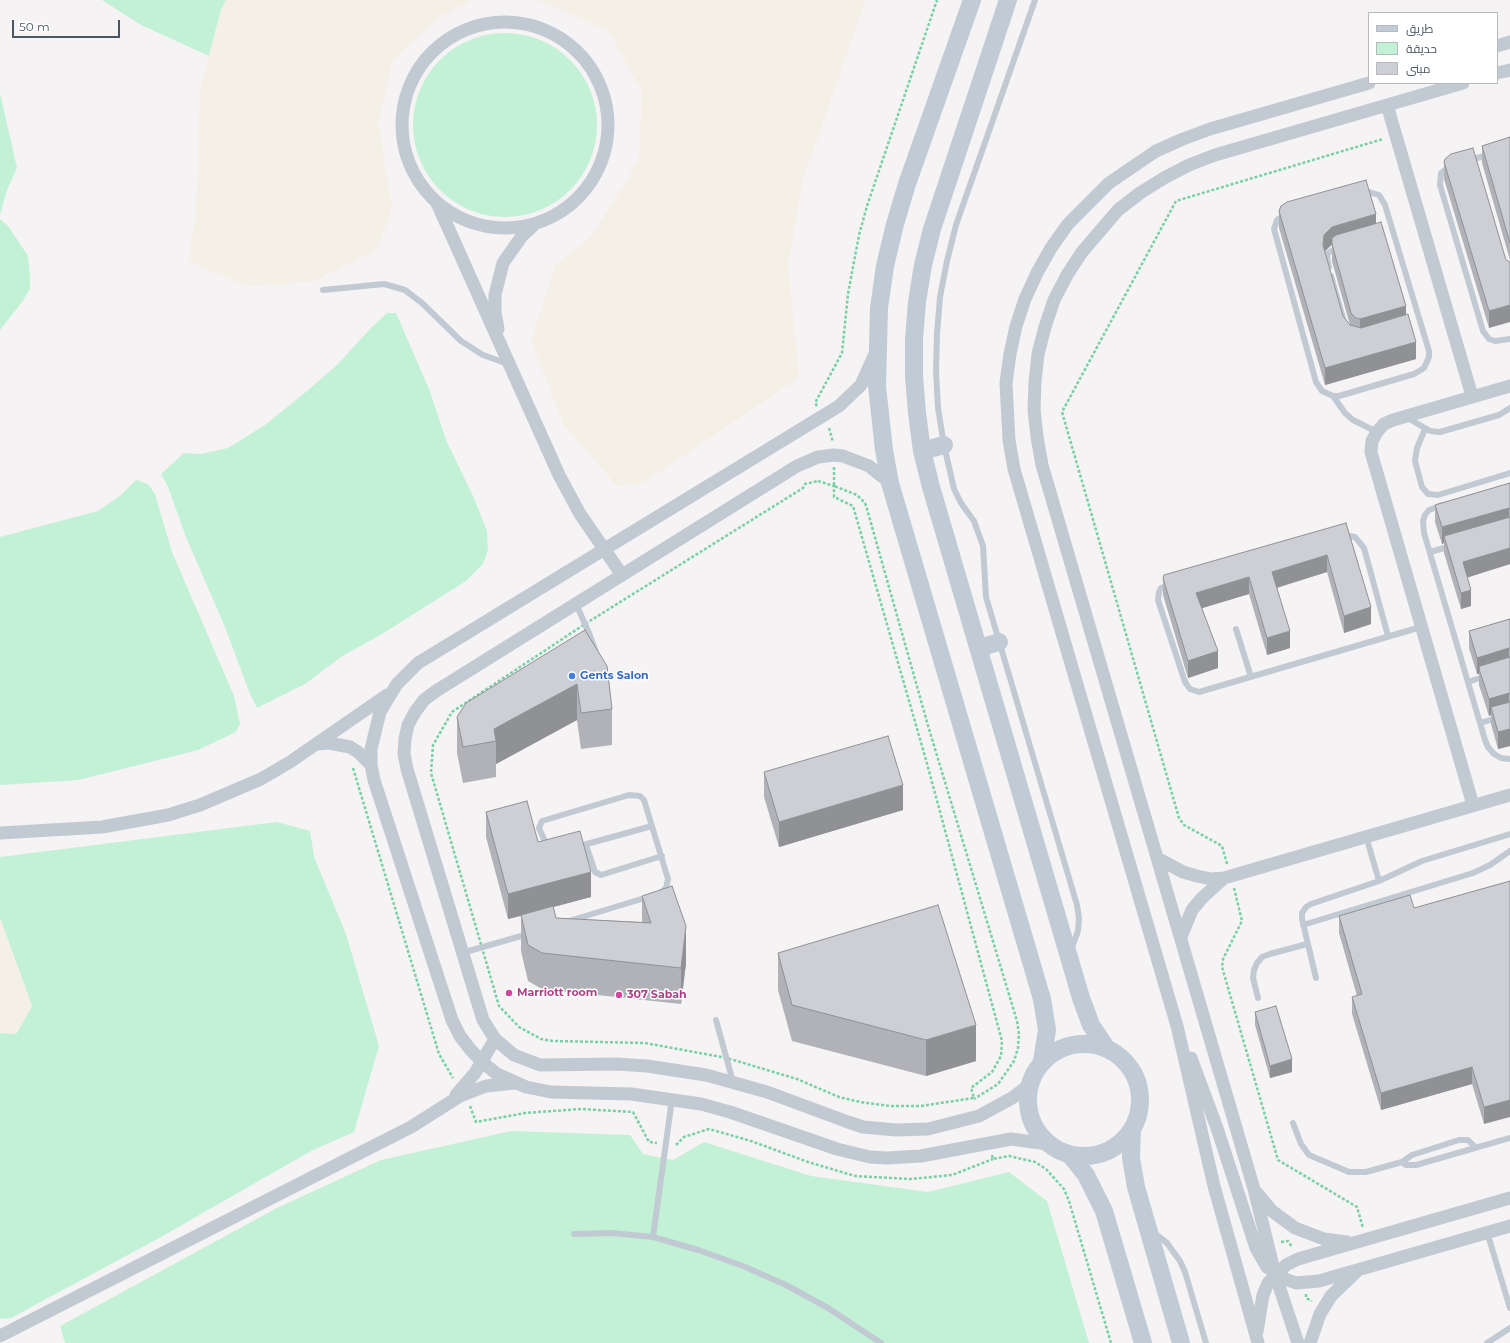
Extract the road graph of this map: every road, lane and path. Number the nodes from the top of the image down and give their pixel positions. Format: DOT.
graph roads {
  1 [pos="972,0"];
  2 [pos="1008,0"];
  3 [pos="1035,0"];
  4 [pos="1510,42"];
  5 [pos="1498,46"];
  6 [pos="1510,70"];
  7 [pos="1498,73"];
  8 [pos="1368,83"];
  9 [pos="1460,84"];
  10 [pos="1387,105"];
  11 [pos="1395,135"];
  12 [pos="1496,152"];
  13 [pos="1476,158"];
  14 [pos="1478,166"];
  15 [pos="437,203"];
  16 [pos="535,224"];
  17 [pos="1393,231"];
  18 [pos="1386,233"];
  19 [pos="1342,246"];
  20 [pos="323,290"];
  21 [pos="1421,323"];
  22 [pos="1414,326"];
  23 [pos="1348,332"];
  24 [pos="1510,339"];
  25 [pos="500,347"];
  26 [pos="877,351"];
  27 [pos="508,364"];
  28 [pos="1510,386"];
  29 [pos="1333,396"];
  30 [pos="1472,396"];
  31 [pos="1510,408"];
  32 [pos="1404,416"];
  33 [pos="1425,428"];
  34 [pos="1376,432"];
  35 [pos="944,445"];
  36 [pos="922,450"];
  37 [pos="1510,473"];
  38 [pos="890,483"];
  39 [pos="1450,503"];
  40 [pos="1340,535"];
  41 [pos="1459,544"];
  42 [pos="604,550"];
  43 [pos="1430,552"];
  44 [pos="622,575"];
  45 [pos="1173,584"];
  46 [pos="576,604"];
  47 [pos="586,624"];
  48 [pos="1421,626"];
  49 [pos="1236,629"];
  50 [pos="1388,636"];
  51 [pos="999,642"];
  52 [pos="979,648"];
  53 [pos="597,658"];
  54 [pos="1496,673"];
  55 [pos="1251,677"];
  56 [pos="1468,682"];
  57 [pos="390,693"];
  58 [pos="1510,714"];
  59 [pos="1480,723"];
  60 [pos="318,744"];
  61 [pos="350,747"];
  62 [pos="1510,759"];
  63 [pos="371,765"];
  64 [pos="1510,794"];
  65 [pos="1473,805"];
  66 [pos="652,826"];
  67 [pos="0,833"];
  68 [pos="1510,834"];
  69 [pos="1366,836"];
  70 [pos="586,845"];
  71 [pos="567,850"];
  72 [pos="1510,851"];
  73 [pos="552,852"];
  74 [pos="662,856"];
  75 [pos="1157,858"];
  76 [pos="1227,877"];
  77 [pos="1379,881"];
  78 [pos="563,923"];
  79 [pos="1303,925"];
  80 [pos="533,932"];
  81 [pos="1181,937"];
  82 [pos="1307,944"];
  83 [pos="481,948"];
  84 [pos="462,953"];
  85 [pos="1068,955"];
  86 [pos="1316,978"];
  87 [pos="1258,998"];
  88 [pos="716,1020"];
  89 [pos="1177,1026"];
  90 [pos="494,1039"];
  91 [pos="1107,1049"];
  92 [pos="727,1058"];
  93 [pos="1042,1061"];
  94 [pos="482,1062"];
  95 [pos="733,1082"];
  96 [pos="515,1083"];
  97 [pos="1028,1086"];
  98 [pos="463,1092"];
  99 [pos="672,1099"];
  100 [pos="1293,1123"];
  101 [pos="1132,1129"];
  102 [pos="1510,1138"];
  103 [pos="1048,1144"];
  104 [pos="666,1145"];
  105 [pos="1475,1147"];
  106 [pos="1070,1154"];
  107 [pos="993,1159"];
  108 [pos="1402,1162"];
  109 [pos="1254,1189"];
  110 [pos="1510,1198"];
  111 [pos="1510,1226"];
  112 [pos="1148,1230"];
  113 [pos="1487,1232"];
  114 [pos="574,1234"];
  115 [pos="653,1238"];
  116 [pos="1361,1241"];
  117 [pos="1360,1269"];
  118 [pos="1275,1274"];
  119 [pos="1510,1308"];
  120 [pos="1510,1328"];
  121 [pos="0,1336"];
  122 [pos="1257,1341"];
  123 [pos="881,1343"];
  124 [pos="1143,1343"];
  125 [pos="1181,1343"];
  126 [pos="1206,1343"];
  127 [pos="1298,1343"];
  128 [pos="1310,1343"];
  129 [pos="1487,1343"];
  1 -- 26 [label="street"];
  2 -- 36 [label="street"];
  3 -- 35 [label="lane"];
  4 -- 5 [label="street"];
  6 -- 7 [label="street"];
  8 -- 89 [label="street"];
  9 -- 10 [label="street"];
  10 -- 11 [label="street"];
  10 -- 75 [label="street"];
  11 -- 30 [label="street"];
  11 -- 76 [label="path"];
  12 -- 13 [label="lane"];
  13 -- 14 [label="lane"];
  13 -- 24 [label="lane"];
  15 -- 16 [label="street"];
  15 -- 16 [label="street"];
  15 -- 25 [label="street"];
  16 -- 25 [label="street"];
  17 -- 18 [label="lane"];
  17 -- 21 [label="lane"];
  17 -- 29 [label="lane"];
  19 -- 23 [label="lane"];
  20 -- 27 [label="lane"];
  21 -- 22 [label="lane"];
  21 -- 29 [label="lane"];
  25 -- 27 [label="street"];
  26 -- 38 [label="street"];
  26 -- 42 [label="street"];
  27 -- 42 [label="street"];
  28 -- 30 [label="street"];
  29 -- 34 [label="lane"];
  30 -- 32 [label="street"];
  31 -- 33 [label="lane"];
  32 -- 33 [label="lane"];
  32 -- 34 [label="street"];
  33 -- 37 [label="lane"];
  34 -- 48 [label="street"];
  35 -- 36 [label="street"];
  35 -- 51 [label="lane"];
  36 -- 52 [label="street"];
  38 -- 44 [label="street"];
  38 -- 93 [label="street"];
  39 -- 43 [label="lane"];
  40 -- 50 [label="lane"];
  41 -- 43 [label="lane"];
  42 -- 44 [label="street"];
  42 -- 57 [label="street"];
  43 -- 56 [label="lane"];
  44 -- 46 [label="street"];
  45 -- 55 [label="lane"];
  46 -- 47 [label="lane"];
  46 -- 84 [label="street"];
  47 -- 53 [label="lane"];
  47 -- 83 [label="path"];
  47 -- 92 [label="path"];
  48 -- 50 [label="lane"];
  48 -- 65 [label="street"];
  49 -- 55 [label="lane"];
  50 -- 55 [label="lane"];
  51 -- 52 [label="street"];
  51 -- 85 [label="lane"];
  52 -- 85 [label="street"];
  54 -- 56 [label="lane"];
  56 -- 59 [label="lane"];
  57 -- 60 [label="street"];
  57 -- 63 [label="street"];
  58 -- 59 [label="lane"];
  59 -- 62 [label="lane"];
  60 -- 61 [label="street"];
  60 -- 67 [label="street"];
  61 -- 63 [label="street"];
  61 -- 98 [label="path"];
  63 -- 94 [label="street"];
  64 -- 65 [label="street"];
  65 -- 69 [label="street"];
  66 -- 70 [label="lane"];
  66 -- 73 [label="lane"];
  66 -- 74 [label="lane"];
  68 -- 77 [label="lane"];
  69 -- 76 [label="street"];
  69 -- 77 [label="lane"];
  70 -- 71 [label="lane"];
  70 -- 74 [label="lane"];
  72 -- 79 [label="lane"];
  74 -- 78 [label="lane"];
  75 -- 76 [label="street"];
  75 -- 81 [label="street"];
  76 -- 81 [label="street"];
  76 -- 116 [label="path"];
  77 -- 79 [label="lane"];
  79 -- 82 [label="lane"];
  80 -- 83 [label="lane"];
  81 -- 109 [label="street"];
  82 -- 86 [label="lane"];
  82 -- 87 [label="lane"];
  83 -- 84 [label="lane"];
  83 -- 92 [label="path"];
  84 -- 90 [label="street"];
  85 -- 91 [label="street"];
  88 -- 92 [label="lane"];
  89 -- 118 [label="street"];
  89 -- 122 [label="street"];
  90 -- 94 [label="street"];
  90 -- 95 [label="street"];
  91 -- 93 [label="street"];
  91 -- 101 [label="street"];
  92 -- 95 [label="lane"];
  93 -- 97 [label="street"];
  94 -- 96 [label="street"];
  94 -- 98 [label="street"];
  95 -- 97 [label="street"];
  96 -- 98 [label="street"];
  96 -- 99 [label="street"];
  97 -- 103 [label="street"];
  98 -- 104 [label="path"];
  98 -- 121 [label="street"];
  99 -- 103 [label="street"];
  99 -- 104 [label="lane"];
  100 -- 108 [label="lane"];
  101 -- 106 [label="street"];
  101 -- 112 [label="street"];
  102 -- 105 [label="lane"];
  103 -- 106 [label="street"];
  104 -- 107 [label="path"];
  104 -- 115 [label="lane"];
  105 -- 108 [label="lane"];
  105 -- 108 [label="lane"];
  106 -- 124 [label="street"];
  109 -- 116 [label="street"];
  109 -- 118 [label="street"];
  110 -- 116 [label="street"];
  111 -- 113 [label="street"];
  112 -- 125 [label="street"];
  112 -- 126 [label="lane"];
  113 -- 117 [label="street"];
  113 -- 119 [label="lane"];
  114 -- 115 [label="lane"];
  115 -- 123 [label="lane"];
  116 -- 118 [label="street"];
  117 -- 118 [label="street"];
  117 -- 128 [label="street"];
  118 -- 122 [label="street"];
  118 -- 127 [label="street"];
  120 -- 129 [label="lane"];
}
